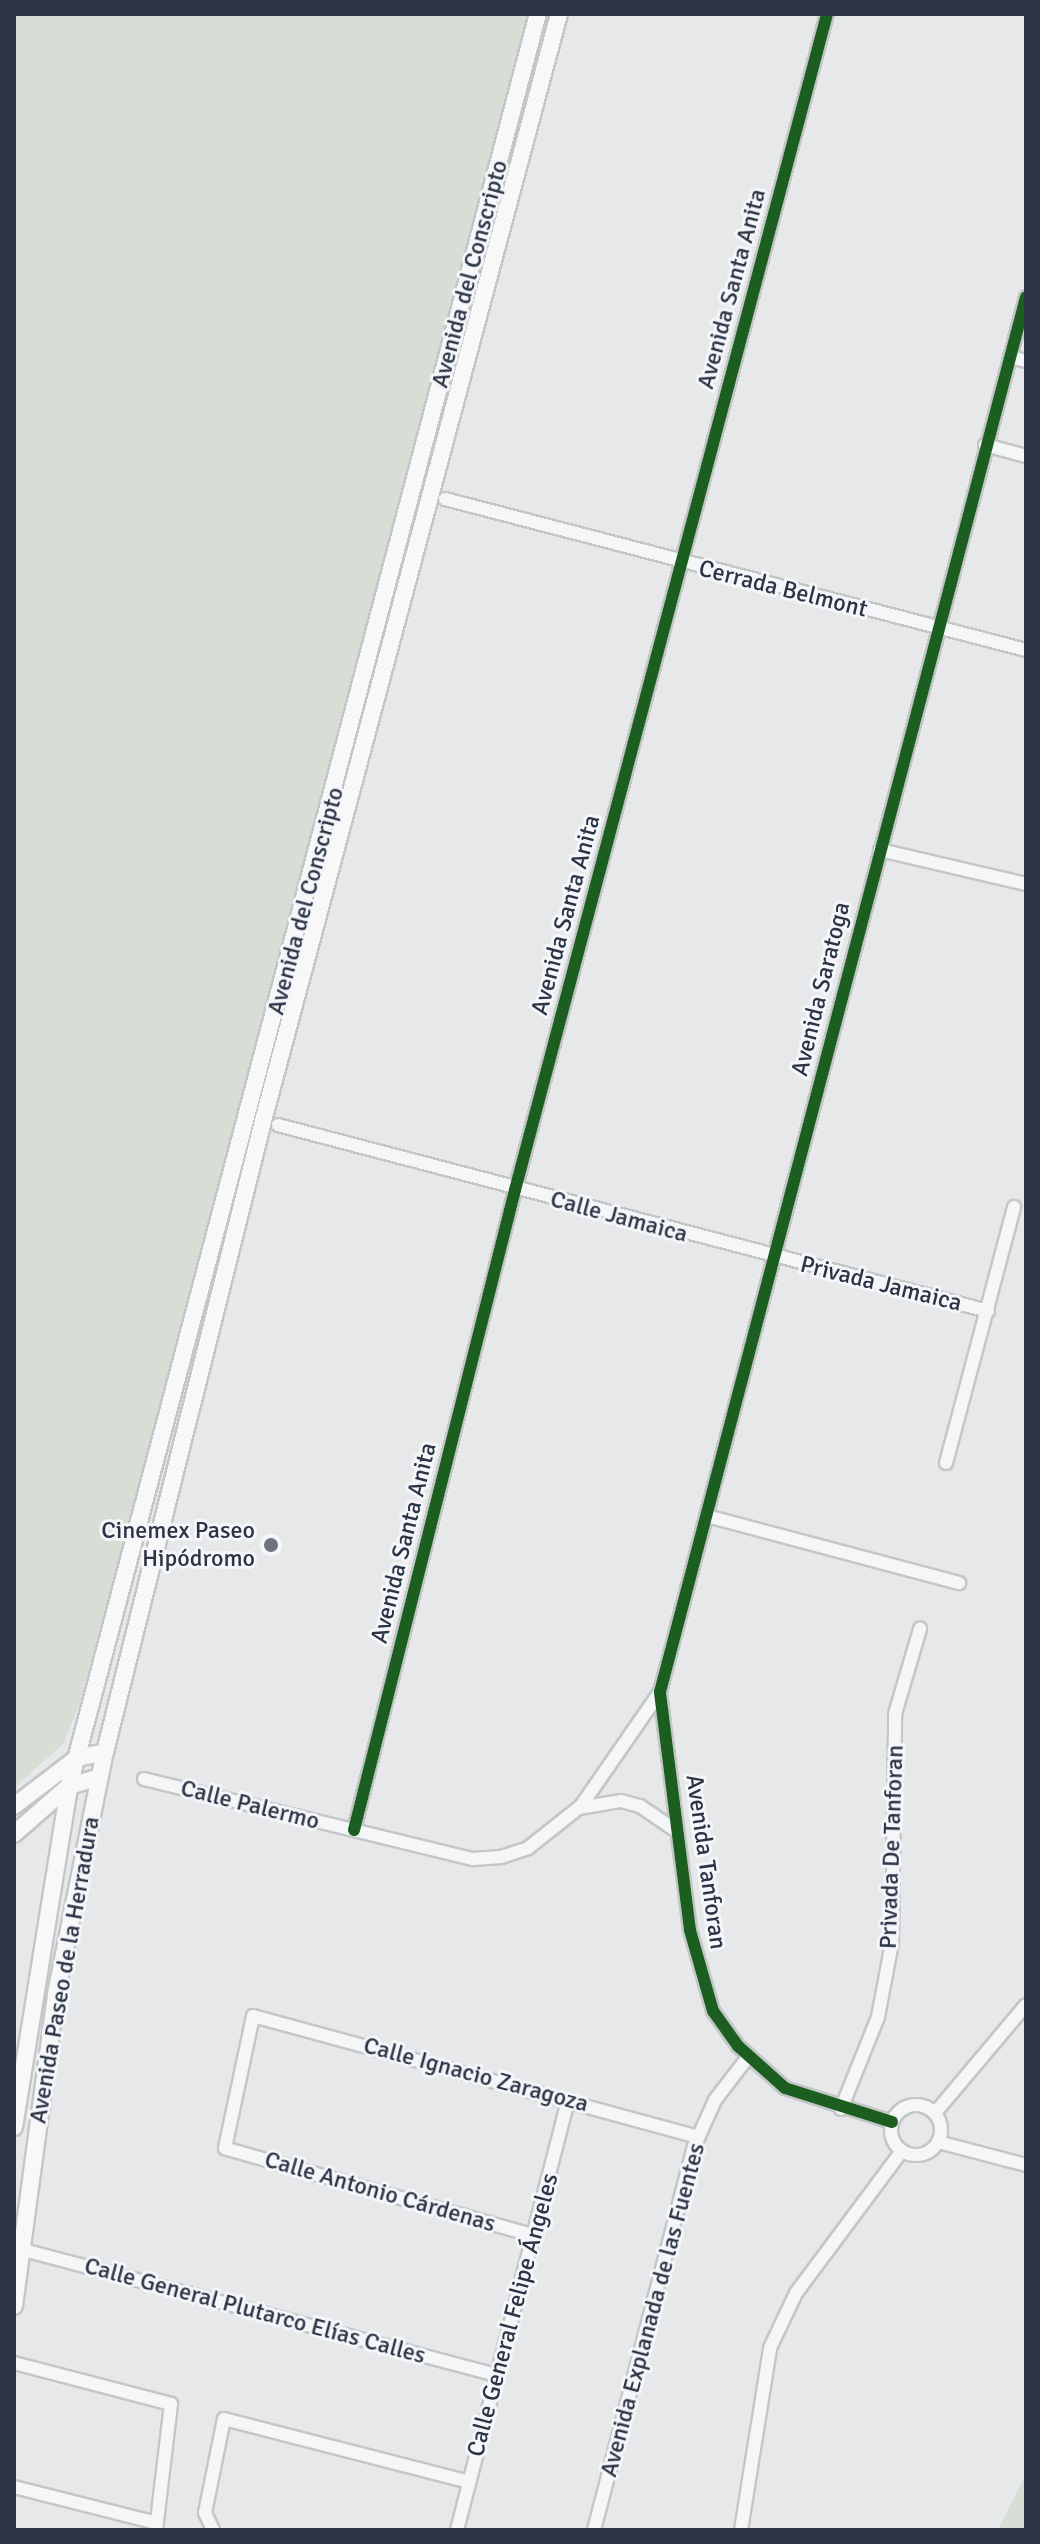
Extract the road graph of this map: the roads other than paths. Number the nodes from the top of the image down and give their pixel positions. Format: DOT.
graph roads {
  1 [pos="538,14"];
  2 [pos="559,14"];
  3 [pos="827,14"];
  4 [pos="1026,297"];
  5 [pos="1010,357"];
  6 [pos="1026,361"];
  7 [pos="985,445"];
  8 [pos="1026,456"];
  9 [pos="445,499"];
  10 [pos="683,563"];
  11 [pos="936,628"];
  12 [pos="1026,650"];
  13 [pos="880,850"];
  14 [pos="1026,884"];
  15 [pos="278,1125"];
  16 [pos="515,1190"];
  17 [pos="1014,1207"];
  18 [pos="775,1257"];
  19 [pos="988,1311"];
  20 [pos="946,1463"];
  21 [pos="707,1516"];
  22 [pos="959,1583"];
  23 [pos="920,1629"];
  24 [pos="660,1692"];
  25 [pos="105,1752"];
  26 [pos="77,1758"];
  27 [pos="100,1777"];
  28 [pos="144,1779"];
  29 [pos="69,1786"];
  30 [pos="14,1806"];
  31 [pos="579,1808"];
  32 [pos="354,1830"];
  33 [pos="678,1832"];
  34 [pos="14,1834"];
  35 [pos="1026,2005"];
  36 [pos="749,2056"];
  37 [pos="16,2096"];
  38 [pos="568,2100"];
  39 [pos="841,2109"];
  40 [pos="935,2113"];
  41 [pos="892,2122"];
  42 [pos="14,2127"];
  43 [pos="698,2137"];
  44 [pos="938,2142"];
  45 [pos="225,2148"];
  46 [pos="902,2151"];
  47 [pos="1026,2165"];
  48 [pos="535,2236"];
  49 [pos="18,2248"];
  50 [pos="14,2306"];
  51 [pos="14,2363"];
  52 [pos="496,2375"];
  53 [pos="469,2482"];
  54 [pos="14,2487"];
  55 [pos="156,2526"];
  56 [pos="213,2530"];
  57 [pos="457,2530"];
  58 [pos="594,2530"];
  59 [pos="741,2530"];
  1 -- 26 [label="main road, Avenida del Conscripto"];
  2 -- 25 [label="main road, Avenida del Conscripto"];
  3 -- 10 [label="street, Avenida Santa Anita"];
  4 -- 5 [label="street, Avenida Saratoga"];
  5 -- 6 [label="street"];
  5 -- 7 [label="street, Avenida Saratoga"];
  7 -- 8 [label="street"];
  7 -- 11 [label="street, Avenida Saratoga"];
  9 -- 10 [label="street, Cerrada Belmont"];
  10 -- 11 [label="street, Cerrada Belmont"];
  10 -- 16 [label="street, Avenida Santa Anita"];
  11 -- 12 [label="street, Cerrada Belmont"];
  11 -- 13 [label="street, Avenida Saratoga"];
  13 -- 14 [label="street"];
  13 -- 18 [label="street, Avenida Saratoga"];
  15 -- 16 [label="street, Calle Jamaica"];
  16 -- 18 [label="street, Calle Jamaica"];
  16 -- 32 [label="street, Avenida Santa Anita"];
  17 -- 19 [label="street, Privada Jamaica"];
  18 -- 19 [label="street, Privada Jamaica"];
  18 -- 21 [label="street, Avenida Saratoga"];
  19 -- 20 [label="street, Privada Jamaica"];
  21 -- 22 [label="street"];
  21 -- 24 [label="street, Avenida Saratoga"];
  23 -- 39 [label="street, Privada De Tanforan"];
  24 -- 31 [label="street, Calle Palermo"];
  24 -- 33 [label="street, Avenida Tanforan"];
  25 -- 26 [label="main road"];
  25 -- 27 [label="main road, Avenida del Conscripto"];
  26 -- 29 [label="main road, Avenida del Conscripto"];
  26 -- 30 [label="main road"];
  27 -- 29 [label="main road"];
  27 -- 49 [label="main road, Avenida Paseo de la Herradura"];
  28 -- 32 [label="street, Calle Palermo"];
  29 -- 34 [label="main road"];
  29 -- 37 [label="main road, Avenida Paseo de la Herradura"];
  31 -- 32 [label="street, Calle Palermo"];
  31 -- 33 [label="street, Avenida Tanforan"];
  33 -- 36 [label="street, Avenida Tanforan"];
  35 -- 40 [label="street"];
  36 -- 39 [label="street, Avenida Tanforan"];
  36 -- 43 [label="street, Avenida Explanada de las Fuentes"];
  37 -- 42 [label="main road, Avenida Paseo de la Herradura"];
  38 -- 43 [label="street, Calle Ignacio Zaragoza"];
  38 -- 45 [label="street, Calle Ignacio Zaragoza"];
  38 -- 48 [label="street, Calle General Felipe Ángeles"];
  39 -- 41 [label="street, Avenida Tanforan"];
  40 -- 41 [label="street"];
  40 -- 44 [label="street"];
  41 -- 46 [label="street"];
  43 -- 58 [label="street, Avenida Explanada de las Fuentes"];
  44 -- 46 [label="street"];
  44 -- 47 [label="street"];
  45 -- 48 [label="street, Calle Antonio Cárdenas"];
  46 -- 59 [label="street"];
  48 -- 52 [label="street, Calle General Felipe Ángeles"];
  49 -- 50 [label="main road, Avenida Paseo de la Herradura"];
  49 -- 52 [label="street, Calle General Plutarco Elías Calles"];
  51 -- 55 [label="street"];
  52 -- 53 [label="street, Calle General Felipe Ángeles"];
  53 -- 56 [label="street"];
  53 -- 57 [label="street, Calle General Felipe Ángeles"];
  54 -- 55 [label="street"];
}
